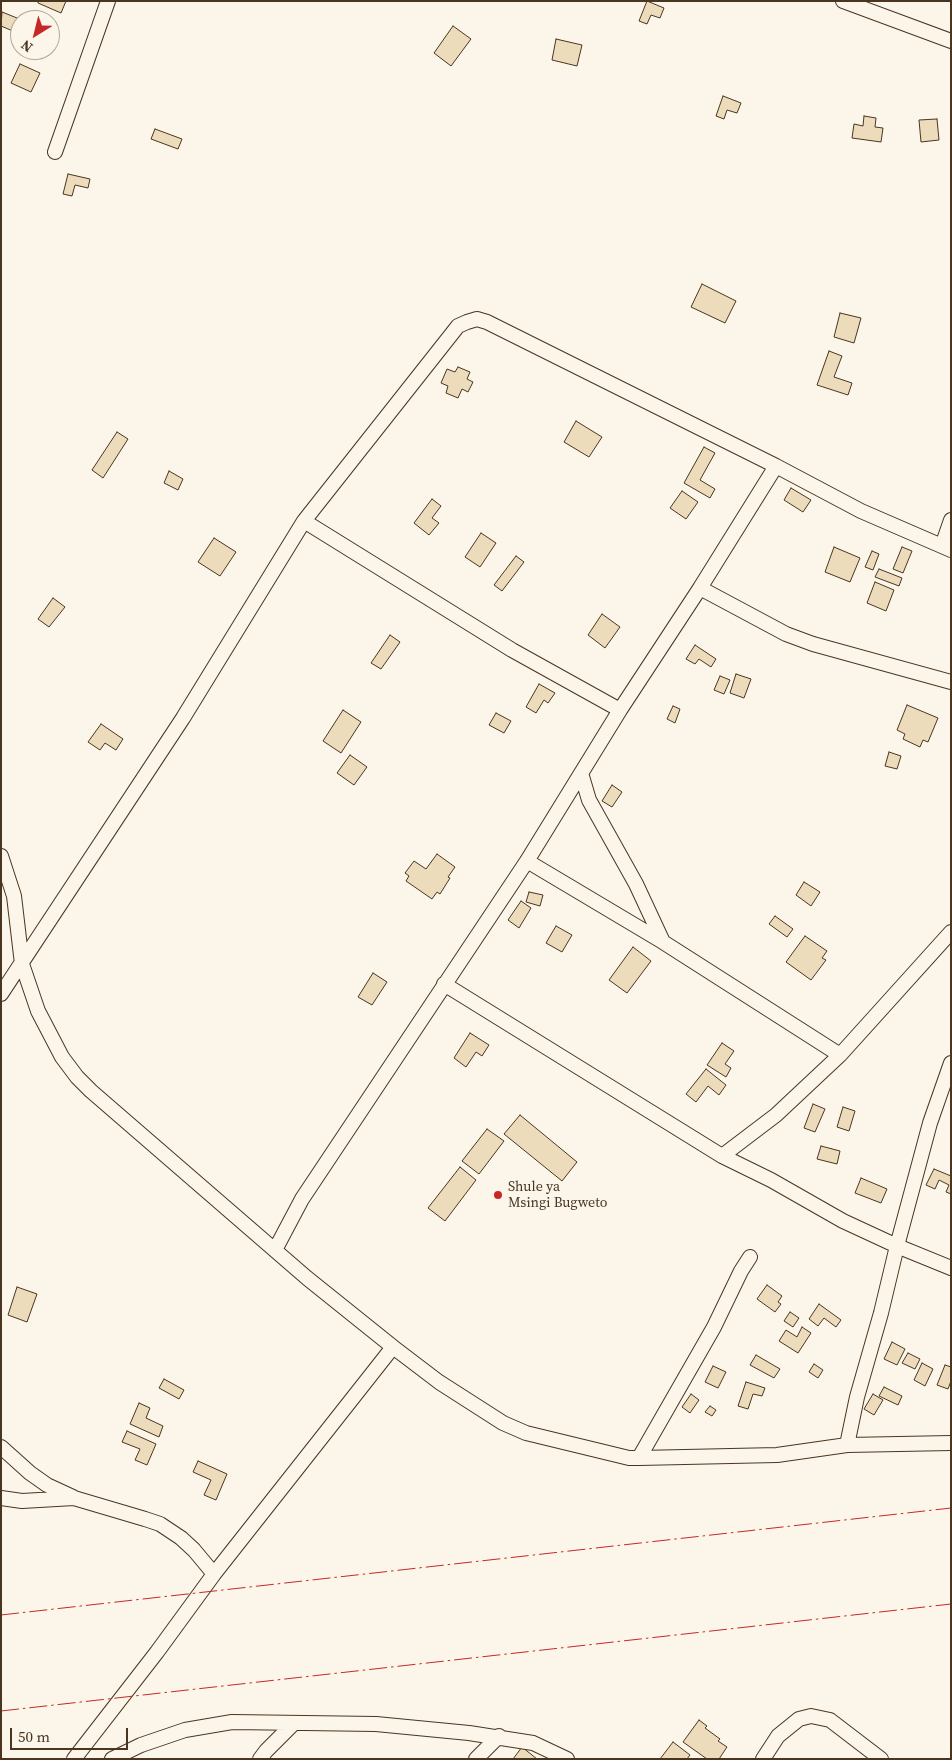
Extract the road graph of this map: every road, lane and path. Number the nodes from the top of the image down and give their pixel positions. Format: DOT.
graph roads {
  1 [pos="108,1"];
  2 [pos="843,1"];
  3 [pos="951,41"];
  4 [pos="55,152"];
  5 [pos="776,466"];
  6 [pos="951,520"];
  7 [pos="304,521"];
  8 [pos="946,548"];
  9 [pos="700,588"];
  10 [pos="951,682"];
  11 [pos="620,710"];
  12 [pos="581,773"];
  13 [pos="1,856"];
  14 [pos="526,861"];
  15 [pos="951,932"];
  16 [pos="663,942"];
  17 [pos="22,964"];
  18 [pos="444,984"];
  19 [pos="1,994"];
  20 [pos="840,1055"];
  21 [pos="951,1063"];
  22 [pos="722,1156"];
  23 [pos="897,1246"];
  24 [pos="275,1250"];
  25 [pos="750,1257"];
  26 [pos="951,1268"];
  27 [pos="393,1347"];
  28 [pos="951,1443"];
  29 [pos="847,1445"];
  30 [pos="1,1447"];
  31 [pos="639,1458"];
  32 [pos="1,1498"];
  33 [pos="74,1498"];
  34 [pos="214,1574"];
  35 [pos="293,1724"];
  36 [pos="499,1736"];
  37 [pos="74,1759"];
  38 [pos="112,1759"];
  39 [pos="260,1759"];
  40 [pos="476,1759"];
  41 [pos="567,1759"];
  42 [pos="763,1759"];
  43 [pos="881,1759"];
  1 -- 4 [label="street"];
  2 -- 3 [label="street"];
  5 -- 7 [label="street"];
  5 -- 8 [label="street"];
  5 -- 9 [label="street"];
  6 -- 8 [label="street"];
  7 -- 11 [label="street"];
  7 -- 17 [label="street"];
  9 -- 10 [label="street"];
  9 -- 11 [label="street"];
  11 -- 12 [label="street"];
  12 -- 14 [label="street"];
  12 -- 16 [label="street"];
  13 -- 17 [label="street"];
  14 -- 16 [label="street"];
  14 -- 18 [label="street"];
  15 -- 20 [label="street"];
  16 -- 20 [label="street"];
  17 -- 19 [label="street"];
  17 -- 24 [label="street"];
  18 -- 22 [label="street"];
  18 -- 24 [label="street"];
  20 -- 22 [label="street"];
  21 -- 23 [label="street"];
  22 -- 23 [label="street"];
  23 -- 26 [label="street"];
  23 -- 29 [label="street"];
  24 -- 27 [label="street"];
  25 -- 31 [label="street"];
  27 -- 31 [label="street"];
  27 -- 34 [label="street"];
  28 -- 29 [label="street"];
  29 -- 31 [label="street"];
  30 -- 33 [label="street"];
  32 -- 33 [label="street"];
  33 -- 34 [label="street"];
  34 -- 37 [label="street"];
  35 -- 36 [label="street"];
  35 -- 38 [label="street"];
  35 -- 39 [label="street"];
  36 -- 40 [label="street"];
  36 -- 41 [label="street"];
  42 -- 43 [label="street"];
}
